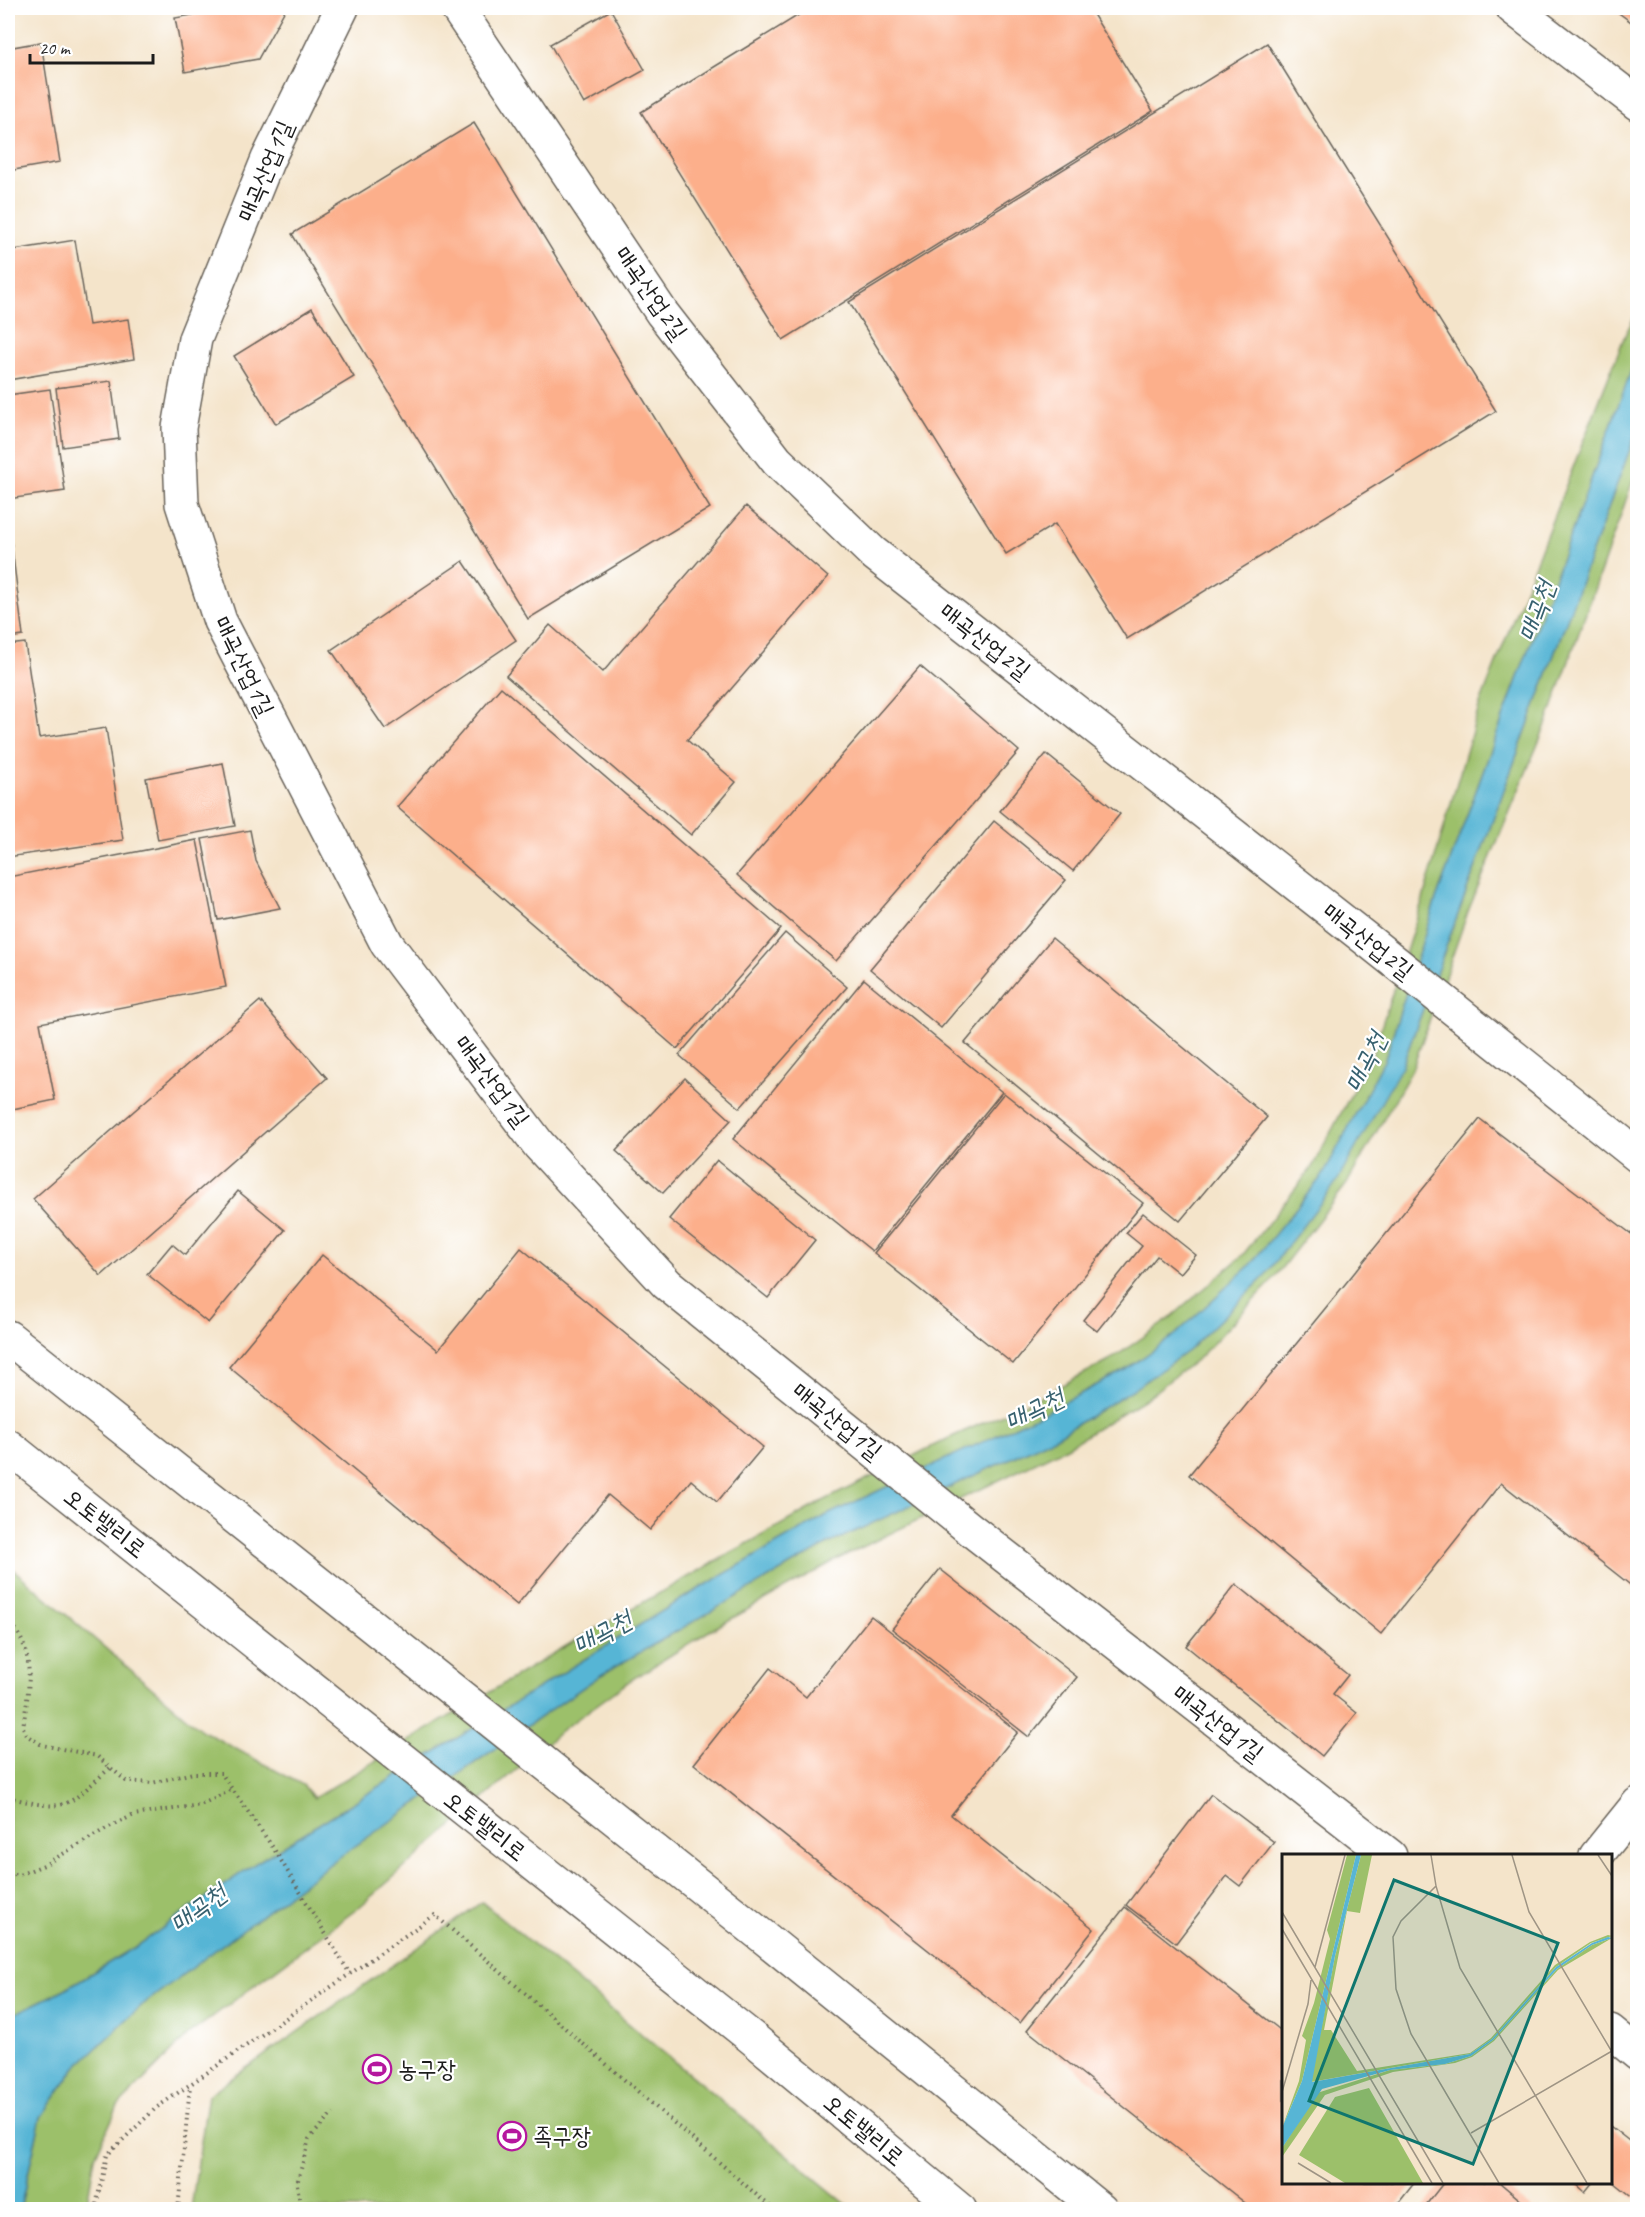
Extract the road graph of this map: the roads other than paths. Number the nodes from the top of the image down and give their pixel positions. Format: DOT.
graph roads {
  1 [pos="342,8"];
  2 [pos="457,8"];
  3 [pos="1513,8"];
  4 [pos="1638,104"];
  5 [pos="1638,1156"];
  6 [pos="8,1337"];
  7 [pos="8,1446"];
  8 [pos="1638,1804"];
  9 [pos="1387,1854"];
  10 [pos="1598,1854"];
  11 [pos="1612,2032"];
  12 [pos="1638,2054"];
  13 [pos="960,2210"];
  14 [pos="1101,2210"];
  1 -- 9 [label="main road, 매곡산업1길"];
  2 -- 5 [label="main road, 매곡산업2길"];
  3 -- 4 [label="main road"];
  6 -- 14 [label="main road"];
  7 -- 13 [label="main road, 오토밸리로"];
  8 -- 10 [label="main road"];
  11 -- 12 [label="main road"];
}
